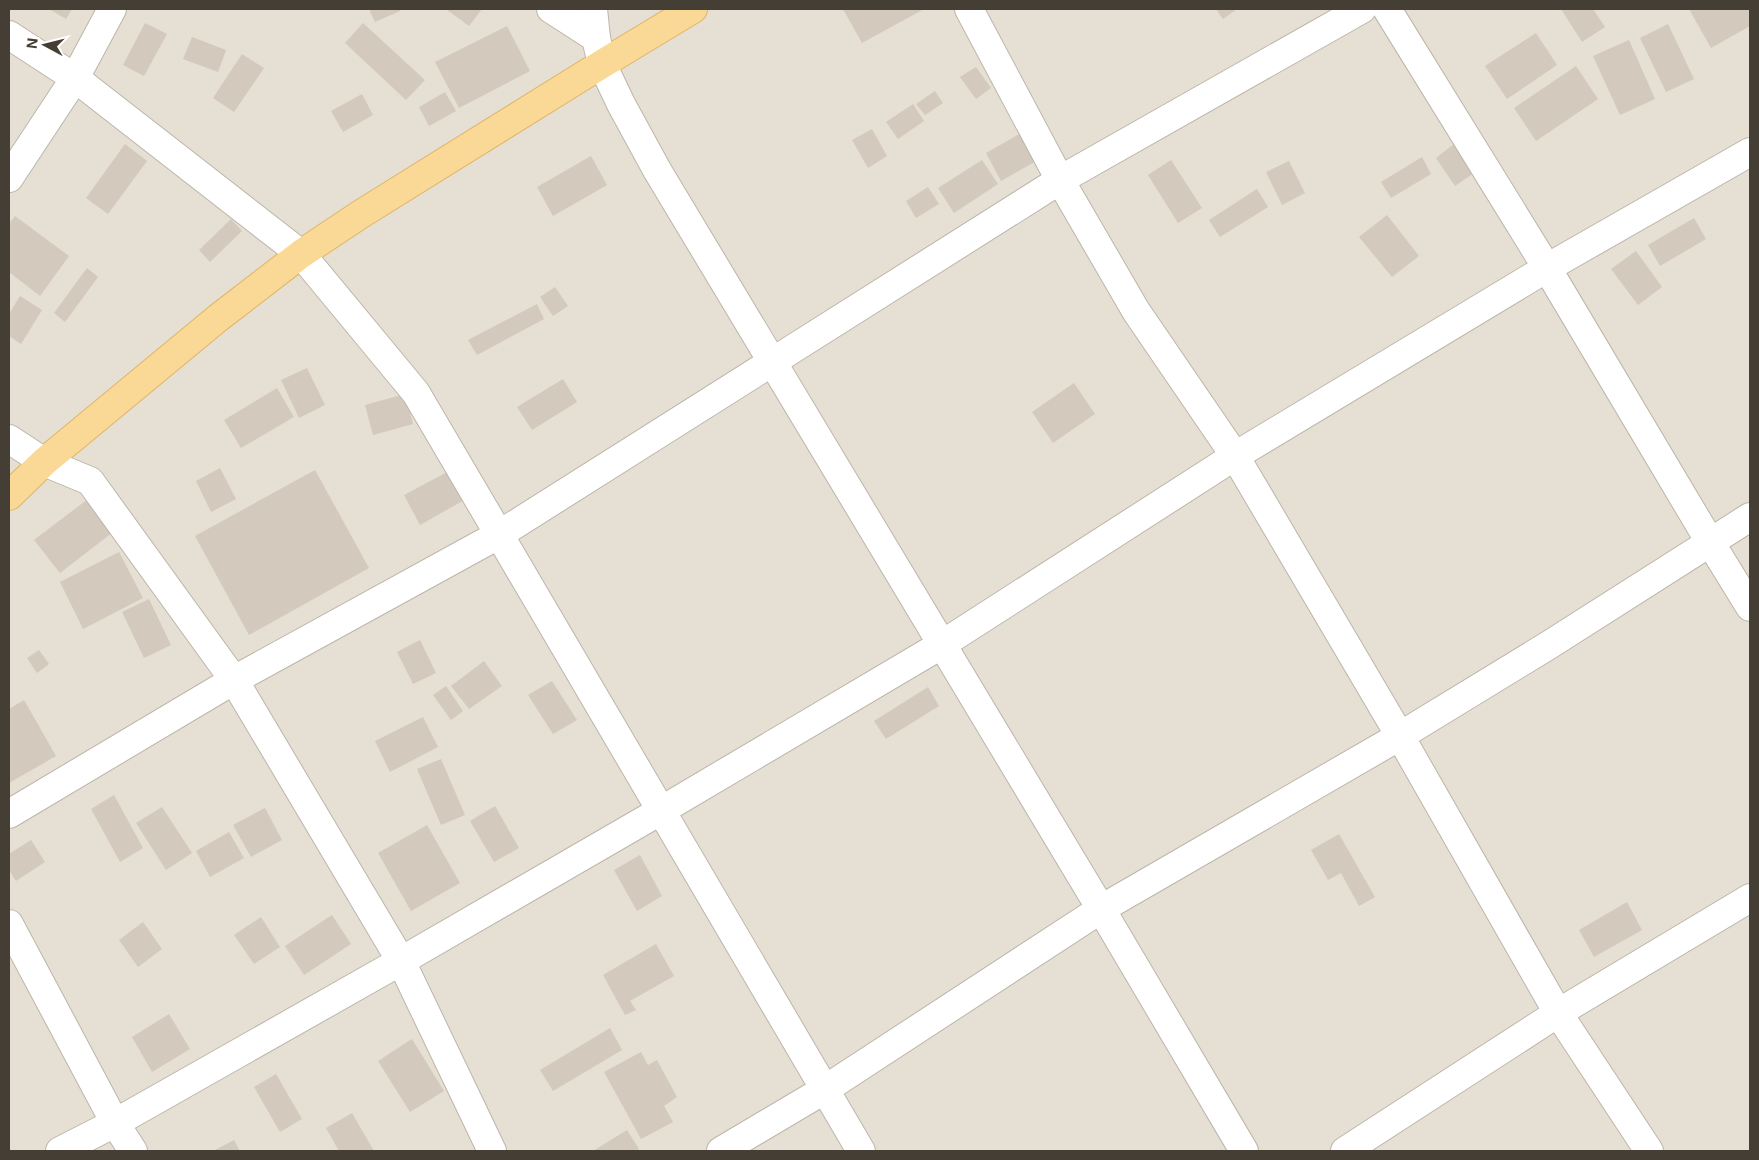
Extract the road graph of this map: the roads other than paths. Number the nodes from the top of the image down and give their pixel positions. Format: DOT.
graph roads {
  1 [pos="112,9"];
  2 [pos="551,9"];
  3 [pos="592,9"];
  4 [pos="693,9"];
  5 [pos="969,9"];
  6 [pos="1362,9"];
  7 [pos="1388,9"];
  8 [pos="9,35"];
  9 [pos="596,38"];
  10 [pos="602,64"];
  11 [pos="76,78"];
  12 [pos="1750,152"];
  13 [pos="9,178"];
  14 [pos="1060,180"];
  15 [pos="301,254"];
  16 [pos="1547,268"];
  17 [pos="772,362"];
  18 [pos="9,439"];
  19 [pos="1235,456"];
  20 [pos="44,462"];
  21 [pos="9,496"];
  22 [pos="1750,517"];
  23 [pos="500,534"];
  24 [pos="1710,542"];
  25 [pos="1750,607"];
  26 [pos="942,645"];
  27 [pos="234,680"];
  28 [pos="1400,736"];
  29 [pos="662,810"];
  30 [pos="9,814"];
  31 [pos="1750,898"];
  32 [pos="1101,909"];
  33 [pos="9,924"];
  34 [pos="401,961"];
  35 [pos="1558,1013"];
  36 [pos="824,1090"];
  37 [pos="115,1123"];
  38 [pos="60,1151"];
  39 [pos="133,1151"];
  40 [pos="492,1151"];
  41 [pos="721,1151"];
  42 [pos="861,1151"];
  43 [pos="1244,1151"];
  44 [pos="1345,1151"];
  45 [pos="1648,1151"];
  1 -- 11 [label="street"];
  2 -- 9 [label="street"];
  3 -- 9 [label="street"];
  4 -- 10 [label="main road"];
  5 -- 14 [label="street"];
  6 -- 14 [label="street"];
  7 -- 16 [label="street"];
  8 -- 11 [label="street"];
  9 -- 10 [label="street"];
  10 -- 15 [label="main road"];
  10 -- 17 [label="street"];
  11 -- 13 [label="street"];
  11 -- 15 [label="street"];
  12 -- 16 [label="street"];
  14 -- 17 [label="street"];
  14 -- 19 [label="street"];
  15 -- 20 [label="main road"];
  15 -- 23 [label="street"];
  16 -- 19 [label="street"];
  16 -- 24 [label="street"];
  17 -- 23 [label="street"];
  17 -- 26 [label="street"];
  18 -- 20 [label="street"];
  19 -- 26 [label="street"];
  19 -- 28 [label="street"];
  20 -- 21 [label="main road"];
  20 -- 27 [label="street"];
  22 -- 24 [label="street"];
  23 -- 27 [label="street"];
  23 -- 29 [label="street"];
  24 -- 25 [label="street"];
  24 -- 28 [label="street"];
  26 -- 29 [label="street"];
  26 -- 32 [label="street"];
  27 -- 30 [label="street"];
  27 -- 34 [label="street"];
  28 -- 32 [label="street"];
  28 -- 35 [label="street"];
  29 -- 34 [label="street"];
  29 -- 36 [label="street"];
  31 -- 35 [label="street"];
  32 -- 36 [label="street"];
  32 -- 43 [label="street"];
  33 -- 37 [label="street"];
  34 -- 37 [label="street"];
  34 -- 40 [label="street"];
  35 -- 44 [label="street"];
  35 -- 45 [label="street"];
  36 -- 41 [label="street"];
  36 -- 42 [label="street"];
  37 -- 38 [label="street"];
  37 -- 39 [label="street"];
}
